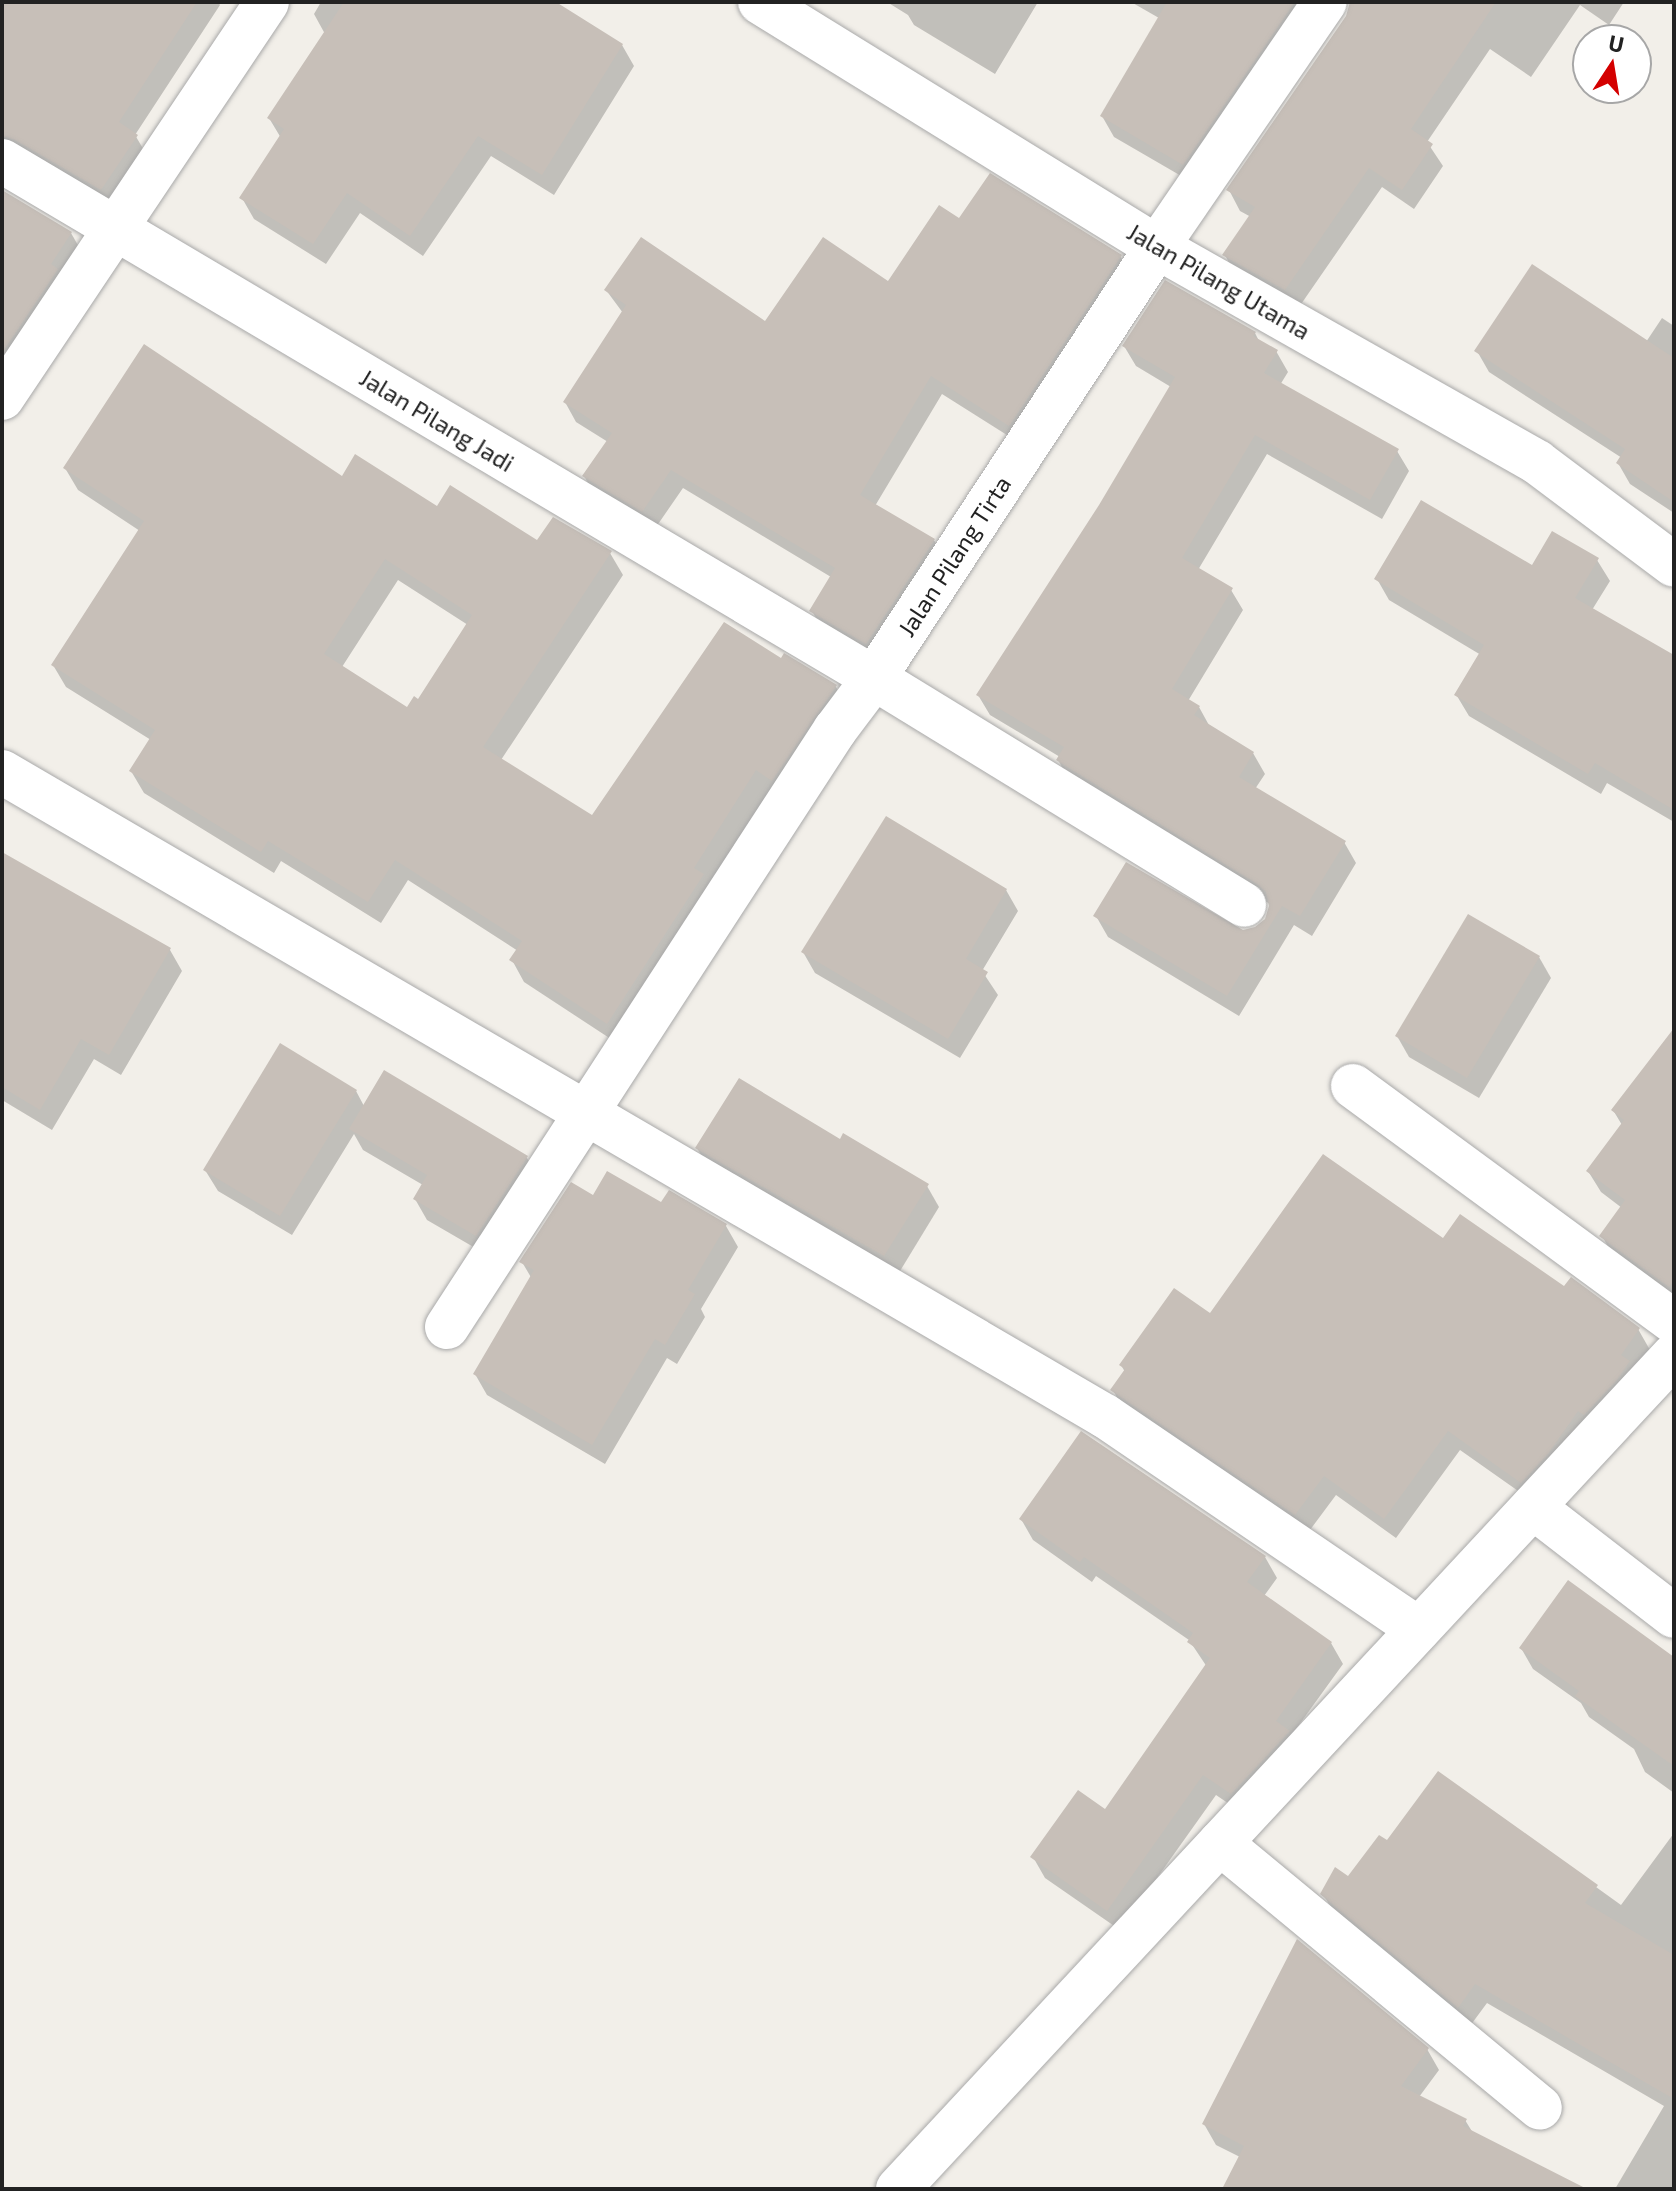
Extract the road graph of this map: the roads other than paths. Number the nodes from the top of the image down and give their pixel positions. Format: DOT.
graph roads {
  1 [pos="267,2"];
  2 [pos="760,2"];
  3 [pos="1325,2"];
  4 [pos="2,161"];
  5 [pos="115,230"];
  6 [pos="1157,247"];
  7 [pos="2,398"];
  8 [pos="1674,565"];
  9 [pos="874,678"];
  10 [pos="2,772"];
  11 [pos="1244,905"];
  12 [pos="1353,1086"];
  13 [pos="586,1113"];
  14 [pos="1674,1322"];
  15 [pos="447,1327"];
  16 [pos="1674,1355"];
  17 [pos="1533,1507"];
  18 [pos="1674,1616"];
  19 [pos="1418,1629"];
  20 [pos="1220,1843"];
  21 [pos="1540,2108"];
  22 [pos="898,2189"];
  1 -- 5 [label="street"];
  2 -- 6 [label="street, Jalan Pilang Utama"];
  3 -- 6 [label="street, Jalan Pilang Tirta"];
  4 -- 5 [label="street, Jalan Pilang Jadi"];
  5 -- 7 [label="street"];
  5 -- 9 [label="street, Jalan Pilang Jadi"];
  6 -- 8 [label="street, Jalan Pilang Utama"];
  6 -- 9 [label="street, Jalan Pilang Tirta"];
  9 -- 11 [label="street, Jalan Pilang Jadi"];
  9 -- 13 [label="street, Jalan Pilang Tirta"];
  10 -- 13 [label="street"];
  12 -- 14 [label="street"];
  13 -- 15 [label="street, Jalan Pilang Tirta"];
  13 -- 19 [label="street"];
  16 -- 17 [label="street"];
  17 -- 18 [label="street"];
  17 -- 19 [label="street"];
  19 -- 20 [label="street"];
  20 -- 21 [label="street"];
  20 -- 22 [label="street"];
}
